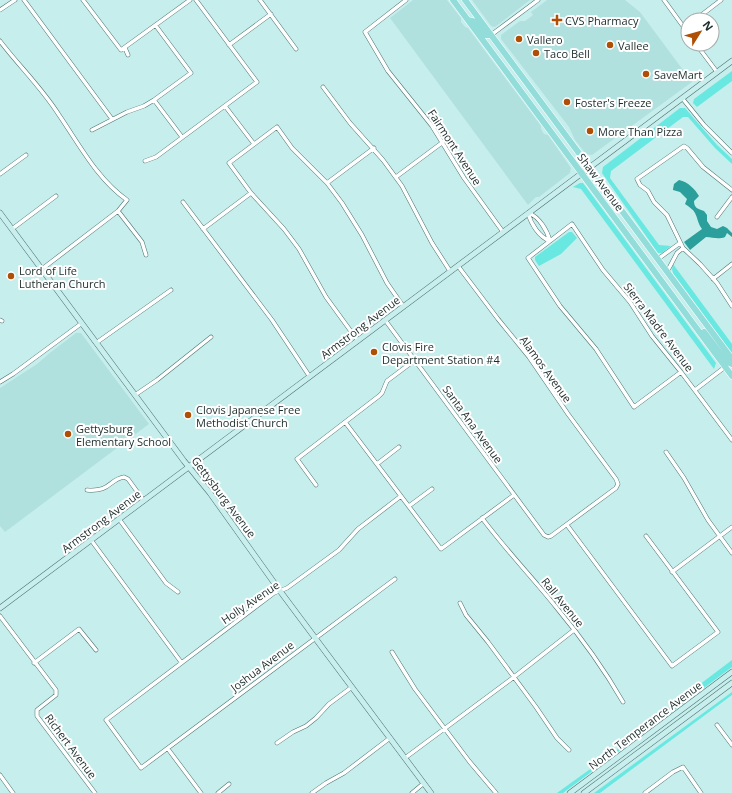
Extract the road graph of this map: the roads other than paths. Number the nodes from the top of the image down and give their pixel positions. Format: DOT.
graph roads {
  1 [pos="15,0"];
  2 [pos="24,0"];
  3 [pos="83,0"];
  4 [pos="190,0"];
  5 [pos="196,0"];
  6 [pos="260,0"];
  7 [pos="406,0"];
  8 [pos="453,0"];
  9 [pos="465,0"];
  10 [pos="538,0"];
  11 [pos="664,0"];
  12 [pos="722,0"];
  13 [pos="0,9"];
  14 [pos="706,12"];
  15 [pos="271,14"];
  16 [pos="468,20"];
  17 [pos="680,20"];
  18 [pos="156,26"];
  19 [pos="491,35"];
  20 [pos="0,41"];
  21 [pos="229,45"];
  22 [pos="123,49"];
  23 [pos="296,49"];
  24 [pos="702,52"];
  25 [pos="128,55"];
  26 [pos="732,61"];
  27 [pos="717,72"];
  28 [pos="323,87"];
  29 [pos="682,98"];
  30 [pos="154,100"];
  31 [pos="225,106"];
  32 [pos="112,119"];
  33 [pos="92,130"];
  34 [pos="182,137"];
  35 [pos="443,142"];
  36 [pos="254,144"];
  37 [pos="374,148"];
  38 [pos="732,153"];
  39 [pos="26,155"];
  40 [pos="144,161"];
  41 [pos="589,168"];
  42 [pos="582,173"];
  43 [pos="0,174"];
  44 [pos="396,177"];
  45 [pos="326,183"];
  46 [pos="732,190"];
  47 [pos="252,193"];
  48 [pos="56,196"];
  49 [pos="732,197"];
  50 [pos="183,202"];
  51 [pos="118,211"];
  52 [pos="0,213"];
  53 [pos="528,213"];
  54 [pos="717,217"];
  55 [pos="12,228"];
  56 [pos="203,229"];
  57 [pos="503,232"];
  58 [pos="550,241"];
  59 [pos="680,243"];
  60 [pos="683,248"];
  61 [pos="146,255"];
  62 [pos="658,259"];
  63 [pos="732,264"];
  64 [pos="458,266"];
  65 [pos="42,269"];
  66 [pos="450,271"];
  67 [pos="667,272"];
  68 [pos="713,279"];
  69 [pos="171,290"];
  70 [pos="403,306"];
  71 [pos="732,306"];
  72 [pos="385,320"];
  73 [pos="691,320"];
  74 [pos="82,323"];
  75 [pos="211,337"];
  76 [pos="358,341"];
  77 [pos="96,343"];
  78 [pos="732,359"];
  79 [pos="415,360"];
  80 [pos="732,364"];
  81 [pos="725,367"];
  82 [pos="732,368"];
  83 [pos="681,372"];
  84 [pos="732,376"];
  85 [pos="310,377"];
  86 [pos="0,382"];
  87 [pos="695,390"];
  88 [pos="135,395"];
  89 [pos="345,422"];
  90 [pos="732,440"];
  91 [pos="399,447"];
  92 [pos="666,452"];
  93 [pos="377,464"];
  94 [pos="189,467"];
  95 [pos="316,485"];
  96 [pos="432,489"];
  97 [pos="87,490"];
  98 [pos="514,495"];
  99 [pos="401,496"];
  100 [pos="144,501"];
  101 [pos="409,506"];
  102 [pos="482,518"];
  103 [pos="119,519"];
  104 [pos="567,525"];
  105 [pos="732,527"];
  106 [pos="646,536"];
  107 [pos="720,536"];
  108 [pos="91,540"];
  109 [pos="732,553"];
  110 [pos="672,572"];
  111 [pos="395,579"];
  112 [pos="280,590"];
  113 [pos="178,592"];
  114 [pos="460,603"];
  115 [pos="0,608"];
  116 [pos="0,616"];
  117 [pos="574,630"];
  118 [pos="316,638"];
  119 [pos="96,650"];
  120 [pos="392,652"];
  121 [pos="181,662"];
  122 [pos="34,663"];
  123 [pos="732,672"];
  124 [pos="514,677"];
  125 [pos="732,683"];
  126 [pos="352,687"];
  127 [pos="623,702"];
  128 [pos="717,725"];
  129 [pos="444,728"];
  130 [pos="390,738"];
  131 [pos="277,743"];
  132 [pos="732,745"];
  133 [pos="168,749"];
  134 [pos="569,750"];
  135 [pos="405,758"];
  136 [pos="141,768"];
  137 [pos="0,775"];
  138 [pos="424,783"];
  139 [pos="229,784"];
  140 [pos="13,793"];
  141 [pos="95,793"];
  142 [pos="201,793"];
  143 [pos="218,793"];
  144 [pos="312,793"];
  145 [pos="412,793"];
  146 [pos="431,793"];
  147 [pos="496,793"];
  148 [pos="570,793"];
  149 [pos="584,793"];
  150 [pos="645,793"];
  151 [pos="702,793"];
  1 -- 13 [label="street"];
  2 -- 32 [label="street"];
  3 -- 22 [label="street"];
  4 -- 18 [label="street"];
  5 -- 21 [label="street"];
  6 -- 15 [label="street"];
  7 -- 35 [label="street, Fairmont Avenue"];
  8 -- 16 [label="main road, Shaw Avenue"];
  9 -- 19 [label="main road, Shaw Avenue"];
  10 -- 19 [label="street"];
  11 -- 17 [label="street"];
  12 -- 14 [label="street"];
  15 -- 21 [label="street"];
  15 -- 23 [label="street"];
  16 -- 19 [label="main road"];
  16 -- 42 [label="main road, Shaw Avenue"];
  18 -- 22 [label="street"];
  18 -- 30 [label="street"];
  19 -- 41 [label="main road, Shaw Avenue"];
  20 -- 51 [label="street"];
  21 -- 31 [label="street"];
  22 -- 25 [label="street"];
  24 -- 27 [label="street"];
  26 -- 27 [label="street, Armstrong Avenue"];
  27 -- 29 [label="street, Armstrong Avenue"];
  28 -- 37 [label="street"];
  29 -- 38 [label="street"];
  29 -- 41 [label="street, Armstrong Avenue"];
  30 -- 32 [label="street"];
  30 -- 34 [label="street"];
  31 -- 34 [label="street"];
  31 -- 36 [label="street"];
  32 -- 33 [label="street"];
  34 -- 40 [label="street"];
  35 -- 44 [label="street"];
  35 -- 57 [label="street, Fairmont Avenue"];
  36 -- 45 [label="street"];
  36 -- 47 [label="street"];
  37 -- 44 [label="street"];
  37 -- 45 [label="street"];
  39 -- 43 [label="street"];
  41 -- 42 [label="street, Armstrong Avenue"];
  41 -- 62 [label="main road, Shaw Avenue"];
  42 -- 53 [label="street, Armstrong Avenue"];
  42 -- 73 [label="main road, Shaw Avenue"];
  44 -- 66 [label="street"];
  45 -- 70 [label="street"];
  46 -- 59 [label="street"];
  47 -- 56 [label="street"];
  47 -- 76 [label="street"];
  48 -- 55 [label="street"];
  49 -- 54 [label="street"];
  50 -- 56 [label="street"];
  51 -- 61 [label="street"];
  51 -- 65 [label="street"];
  52 -- 55 [label="street, Gettysburg Avenue"];
  53 -- 57 [label="street, Armstrong Avenue"];
  53 -- 58 [label="street"];
  53 -- 58 [label="street"];
  55 -- 65 [label="street, Gettysburg Avenue"];
  56 -- 85 [label="street"];
  57 -- 64 [label="street, Armstrong Avenue"];
  58 -- 83 [label="street, Sierra Madre Avenue"];
  58 -- 83 [label="street"];
  59 -- 60 [label="street"];
  59 -- 62 [label="street"];
  60 -- 67 [label="street"];
  60 -- 68 [label="street"];
  62 -- 67 [label="main road, Shaw Avenue"];
  63 -- 68 [label="street"];
  64 -- 66 [label="street, Armstrong Avenue"];
  64 -- 104 [label="street, Alamos Avenue"];
  65 -- 74 [label="street, Gettysburg Avenue"];
  66 -- 70 [label="street, Armstrong Avenue"];
  67 -- 78 [label="main road, Shaw Avenue"];
  68 -- 71 [label="street"];
  69 -- 77 [label="street"];
  70 -- 72 [label="street, Armstrong Avenue"];
  72 -- 76 [label="street, Armstrong Avenue"];
  72 -- 79 [label="street, Santa Ana Avenue"];
  73 -- 80 [label="main road"];
  73 -- 81 [label="main road, Shaw Avenue"];
  74 -- 77 [label="street, Gettysburg Avenue"];
  74 -- 86 [label="street"];
  75 -- 88 [label="street"];
  76 -- 85 [label="street, Armstrong Avenue"];
  77 -- 88 [label="street, Gettysburg Avenue"];
  79 -- 89 [label="street"];
  79 -- 98 [label="street, Santa Ana Avenue"];
  81 -- 82 [label="main road"];
  81 -- 84 [label="main road, Shaw Avenue"];
  81 -- 87 [label="street"];
  83 -- 87 [label="street, Sierra Madre Avenue"];
  85 -- 94 [label="street, Armstrong Avenue"];
  87 -- 90 [label="street, Sierra Madre Avenue"];
  88 -- 94 [label="street, Gettysburg Avenue"];
  89 -- 93 [label="street"];
  89 -- 95 [label="street"];
  91 -- 93 [label="street"];
  92 -- 107 [label="street"];
  93 -- 99 [label="street"];
  94 -- 100 [label="street, Armstrong Avenue"];
  94 -- 112 [label="street, Gettysburg Avenue"];
  96 -- 101 [label="street"];
  97 -- 100 [label="street"];
  98 -- 102 [label="street"];
  98 -- 104 [label="street, Santa Ana Avenue"];
  99 -- 101 [label="street"];
  99 -- 112 [label="street, Holly Avenue"];
  100 -- 103 [label="street, Armstrong Avenue"];
  101 -- 102 [label="street"];
  102 -- 117 [label="street, Rall Avenue"];
  103 -- 108 [label="street, Armstrong Avenue"];
  103 -- 113 [label="street"];
  104 -- 110 [label="street"];
  105 -- 107 [label="street"];
  106 -- 110 [label="street"];
  107 -- 109 [label="street"];
  107 -- 110 [label="street"];
  108 -- 115 [label="street, Armstrong Avenue"];
  108 -- 121 [label="street"];
  111 -- 118 [label="street, Joshua Avenue"];
  112 -- 118 [label="street, Gettysburg Avenue"];
  112 -- 121 [label="street, Holly Avenue"];
  114 -- 124 [label="street"];
  116 -- 122 [label="street, Richert Avenue"];
  117 -- 124 [label="street"];
  117 -- 127 [label="street, Rall Avenue"];
  118 -- 126 [label="street, Gettysburg Avenue"];
  118 -- 133 [label="street, Joshua Avenue"];
  119 -- 122 [label="street"];
  120 -- 129 [label="street"];
  121 -- 136 [label="street, Holly Avenue"];
  122 -- 141 [label="street, Richert Avenue"];
  123 -- 148 [label="street, North Temperance Avenue"];
  124 -- 129 [label="street"];
  124 -- 134 [label="street"];
  125 -- 149 [label="street, North Temperance Avenue"];
  126 -- 130 [label="street, Gettysburg Avenue"];
  126 -- 131 [label="street"];
  128 -- 132 [label="street"];
  129 -- 135 [label="street"];
  129 -- 147 [label="street"];
  130 -- 135 [label="street, Gettysburg Avenue"];
  130 -- 144 [label="street"];
  133 -- 136 [label="street, Joshua Avenue"];
  133 -- 142 [label="street"];
  135 -- 138 [label="street, Gettysburg Avenue"];
  137 -- 140 [label="street"];
  138 -- 145 [label="street"];
  138 -- 146 [label="street, Gettysburg Avenue"];
  139 -- 143 [label="street"];
  150 -- 151 [label="street"];
}
